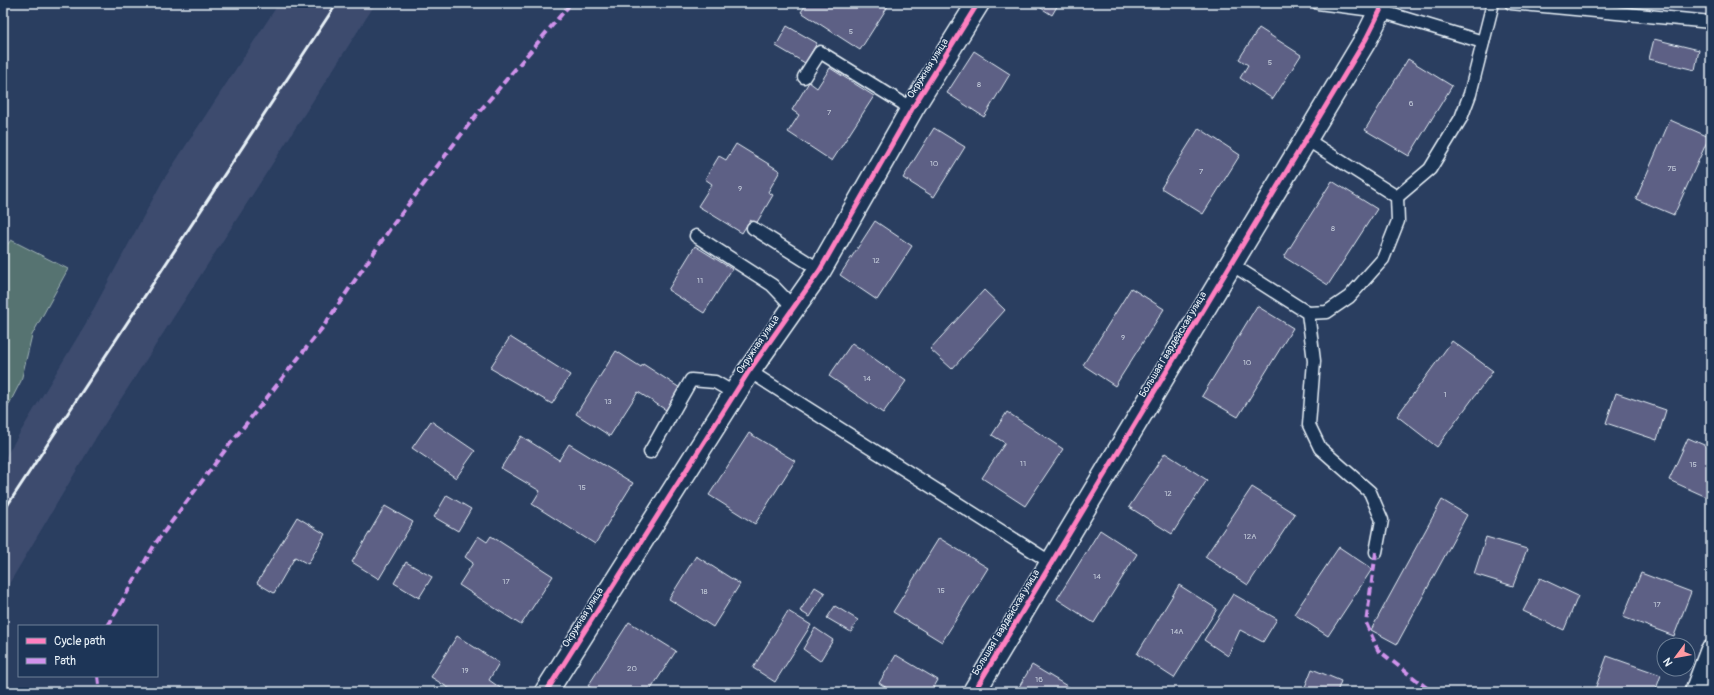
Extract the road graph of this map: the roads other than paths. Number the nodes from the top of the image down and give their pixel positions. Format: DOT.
graph roads {
  1 [pos="978,3"];
  2 [pos="1318,3"];
  3 [pos="1493,3"];
  4 [pos="1511,3"];
  5 [pos="1381,7"];
  6 [pos="1711,22"];
  7 [pos="1483,42"];
  8 [pos="804,77"];
  9 [pos="912,109"];
  10 [pos="1306,139"];
  11 [pos="1397,197"];
  12 [pos="753,228"];
  13 [pos="696,236"];
  14 [pos="1231,264"];
  15 [pos="820,270"];
  16 [pos="793,307"];
  17 [pos="1308,313"];
  18 [pos="749,371"];
  19 [pos="734,393"];
  20 [pos="650,452"];
  21 [pos="1376,552"];
  22 [pos="1050,562"];
  23 [pos="1711,652"];
  24 [pos="546,692"];
  25 [pos="974,692"];
  26 [pos="1696,692"];
  1 -- 9 [label="street, Окружная улица"];
  2 -- 5 [label="lane"];
  3 -- 7 [label="lane"];
  4 -- 6 [label="lane"];
  5 -- 7 [label="lane"];
  5 -- 10 [label="street, Большая Гвардейская улица"];
  7 -- 11 [label="lane"];
  8 -- 9 [label="lane"];
  9 -- 15 [label="street, Окружная улица"];
  10 -- 11 [label="lane"];
  10 -- 14 [label="street, Большая Гвардейская улица"];
  11 -- 17 [label="lane"];
  12 -- 15 [label="lane"];
  13 -- 16 [label="lane"];
  14 -- 17 [label="lane"];
  14 -- 22 [label="street, Большая Гвардейская улица"];
  15 -- 16 [label="street, Окружная улица"];
  16 -- 18 [label="street, Окружная улица"];
  17 -- 21 [label="lane"];
  18 -- 19 [label="street, Окружная улица"];
  18 -- 22 [label="lane"];
  19 -- 20 [label="lane"];
  19 -- 24 [label="street, Окружная улица"];
  22 -- 25 [label="street, Большая Гвардейская улица"];
  23 -- 26 [label="street"];
}
